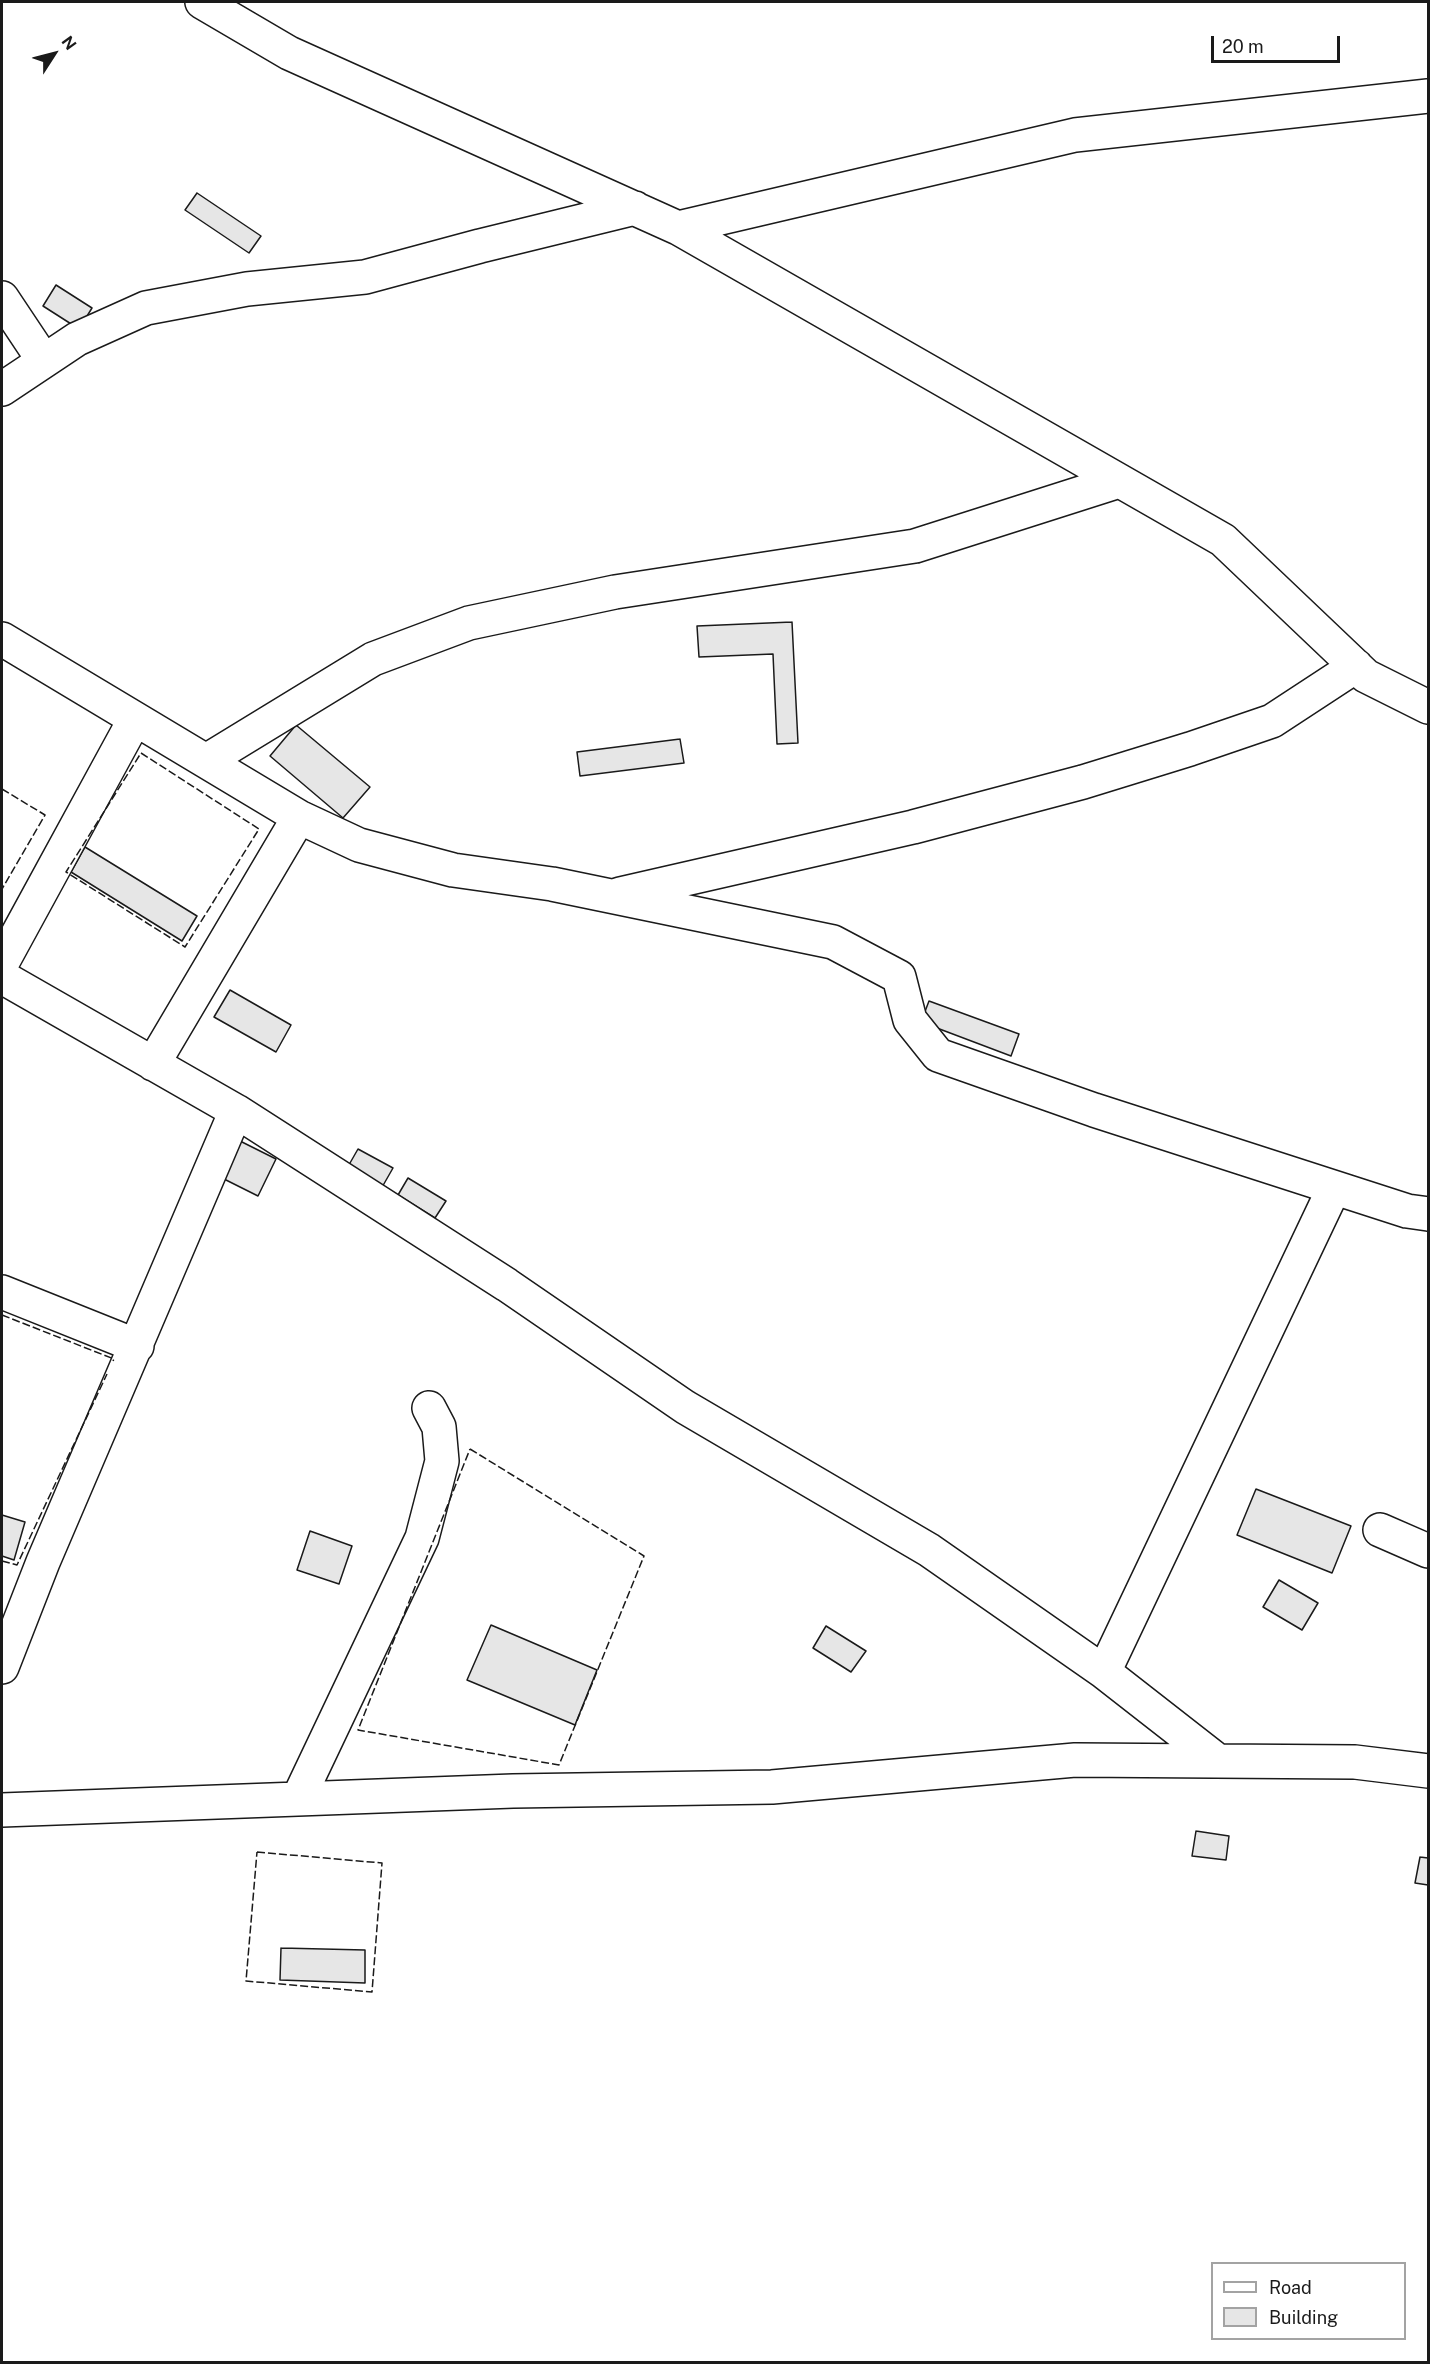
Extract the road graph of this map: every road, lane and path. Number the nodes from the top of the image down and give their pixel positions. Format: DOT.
graph roads {
  1 [pos="202,2"];
  2 [pos="1428,96"];
  3 [pos="635,208"];
  4 [pos="678,228"];
  5 [pos="2,298"];
  6 [pos="44,361"];
  7 [pos="2,389"];
  8 [pos="1119,481"];
  9 [pos="2,639"];
  10 [pos="1356,666"];
  11 [pos="1428,707"];
  12 [pos="135,719"];
  13 [pos="206,761"];
  14 [pos="299,817"];
  15 [pos="610,896"];
  16 [pos="2,963"];
  17 [pos="2,977"];
  18 [pos="153,1064"];
  19 [pos="236,1112"];
  20 [pos="1334,1188"];
  21 [pos="1428,1214"];
  22 [pos="2,1292"];
  23 [pos="137,1346"];
  24 [pos="429,1408"];
  25 [pos="1380,1530"];
  26 [pos="1428,1551"];
  27 [pos="2,1667"];
  28 [pos="1104,1672"];
  29 [pos="1218,1761"];
  30 [pos="1428,1771"];
  31 [pos="298,1799"];
  32 [pos="2,1810"];
  1 -- 3 [label="street"];
  2 -- 4 [label="street"];
  3 -- 4 [label="street"];
  3 -- 6 [label="street"];
  4 -- 8 [label="street"];
  5 -- 6 [label="street"];
  6 -- 7 [label="street"];
  8 -- 10 [label="street"];
  8 -- 13 [label="street"];
  9 -- 12 [label="street"];
  10 -- 11 [label="street"];
  10 -- 15 [label="street"];
  12 -- 13 [label="street"];
  12 -- 16 [label="street"];
  13 -- 14 [label="street"];
  14 -- 15 [label="street"];
  14 -- 18 [label="street"];
  15 -- 20 [label="street"];
  17 -- 18 [label="street"];
  18 -- 19 [label="street"];
  19 -- 23 [label="street"];
  19 -- 28 [label="street"];
  20 -- 21 [label="street"];
  20 -- 28 [label="street"];
  22 -- 23 [label="street"];
  23 -- 27 [label="street"];
  24 -- 31 [label="street"];
  25 -- 26 [label="street"];
  28 -- 29 [label="street"];
  29 -- 30 [label="street"];
  29 -- 31 [label="street"];
  31 -- 32 [label="street"];
}
